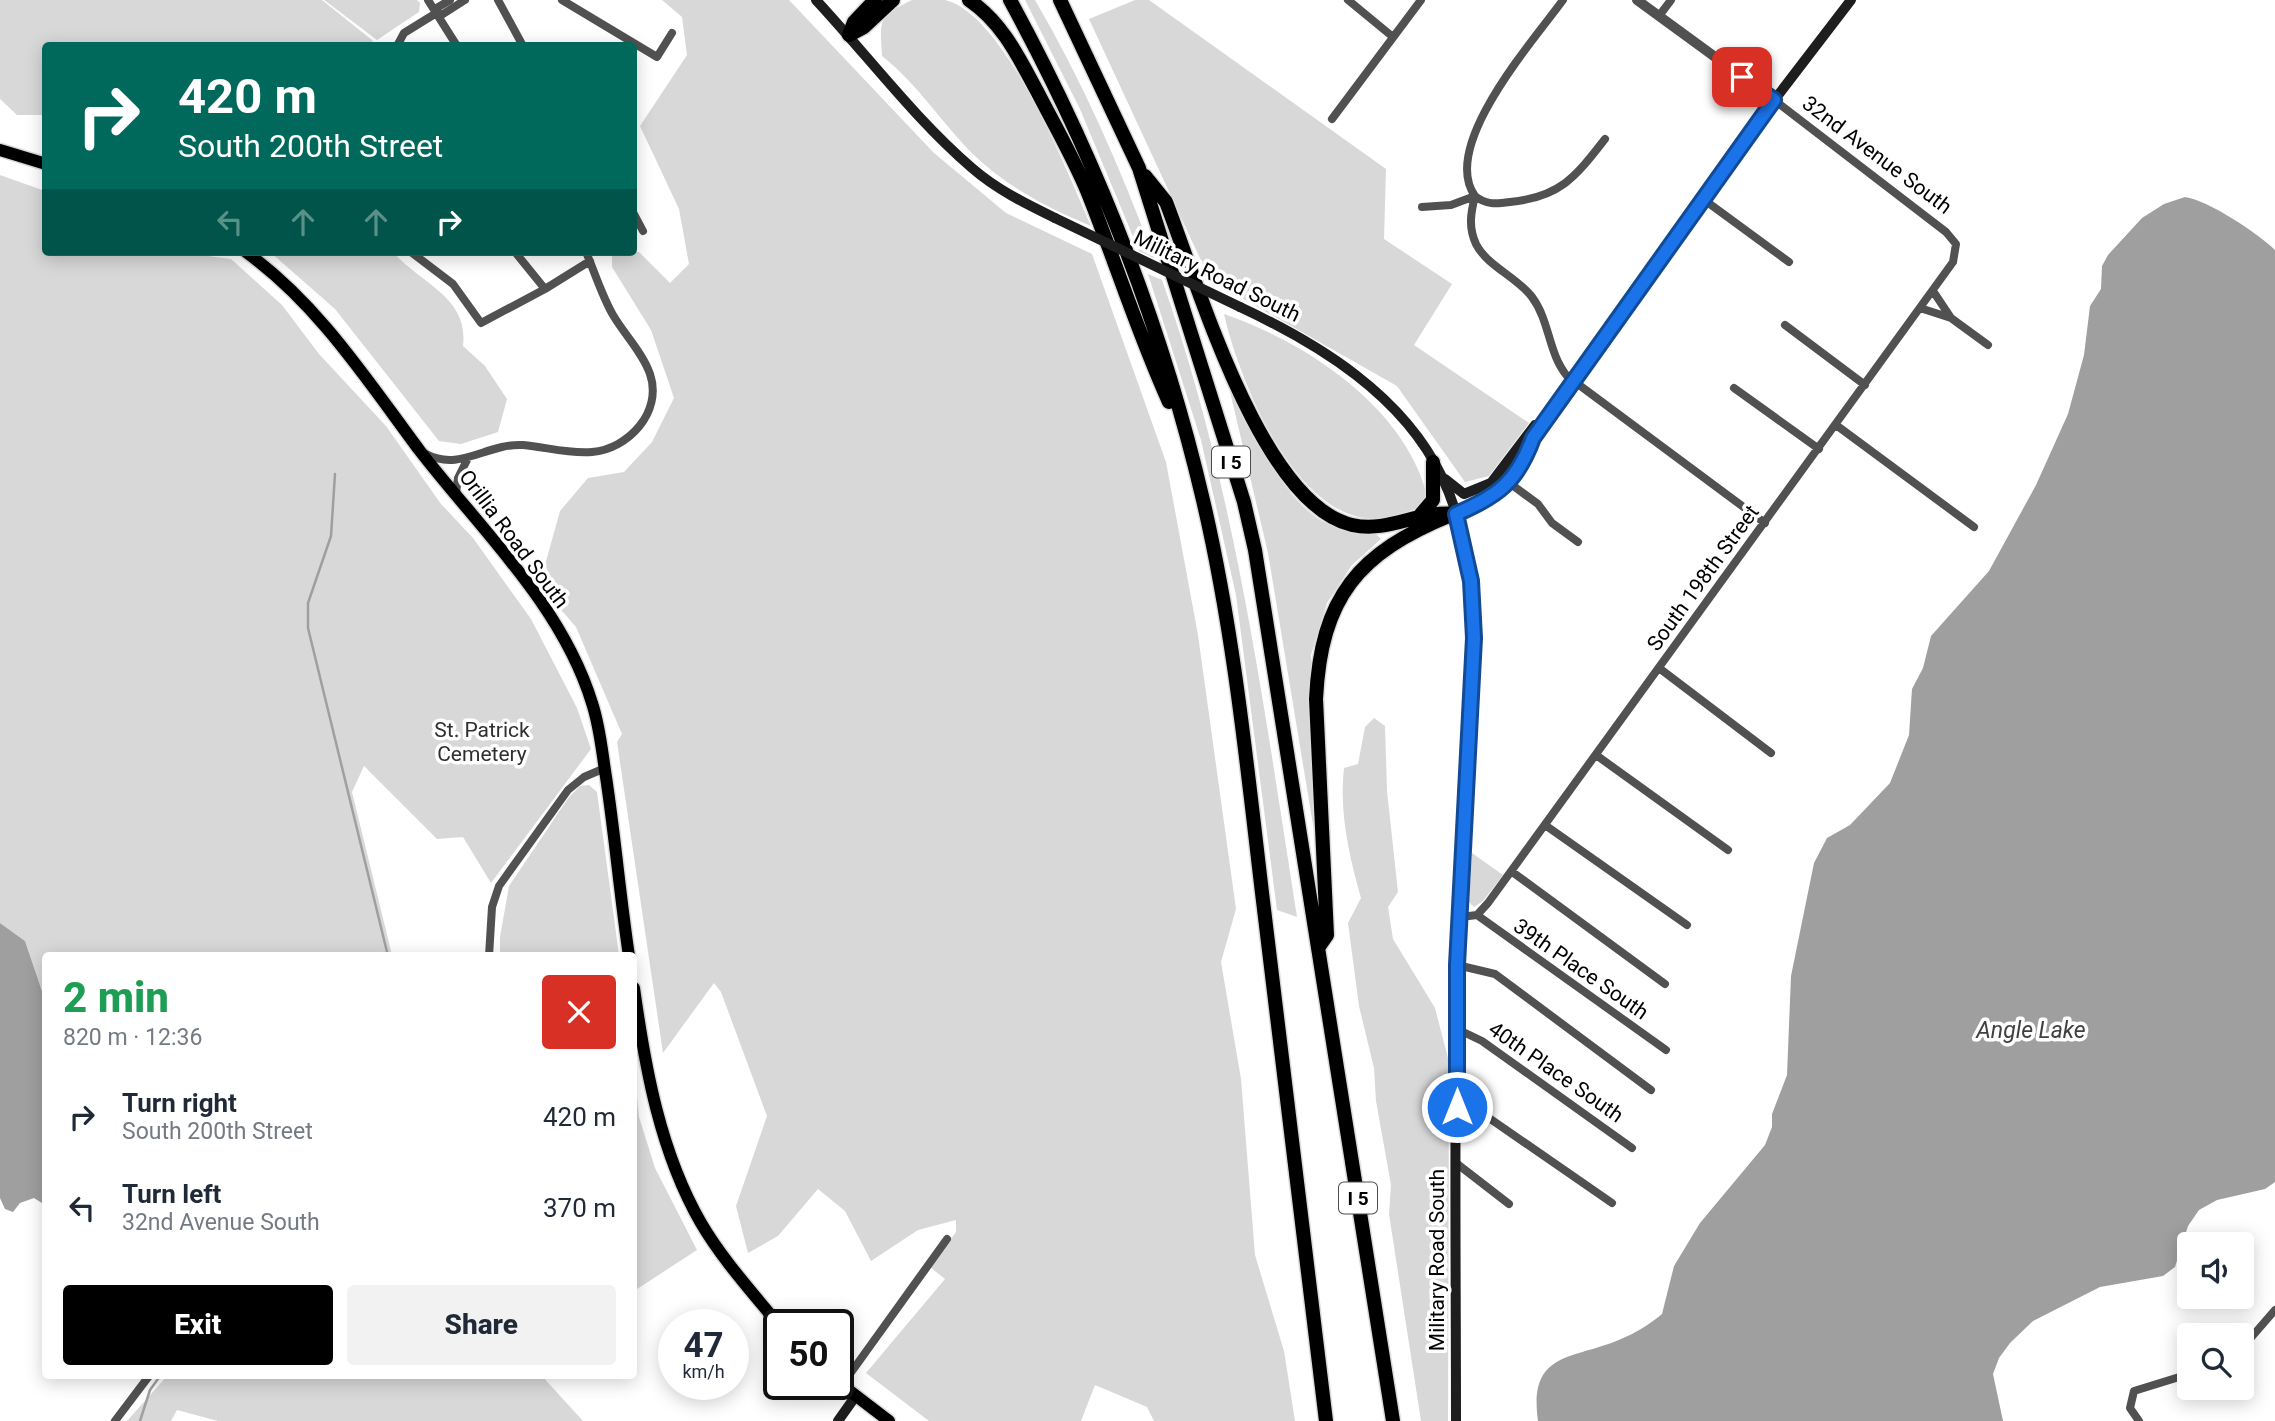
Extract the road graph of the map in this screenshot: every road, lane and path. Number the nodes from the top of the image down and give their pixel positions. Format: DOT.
graph roads {
  1 [pos="428,0"];
  2 [pos="450,0"];
  3 [pos="465,0"];
  4 [pos="498,0"];
  5 [pos="562,0"];
  6 [pos="816,0"];
  7 [pos="875,0"];
  8 [pos="892,0"];
  9 [pos="969,0"];
  10 [pos="1010,0"];
  11 [pos="1060,0"];
  12 [pos="1348,0"];
  13 [pos="1420,0"];
  14 [pos="1563,0"];
  15 [pos="1637,0"];
  16 [pos="1671,0"];
  17 [pos="1851,0"];
  18 [pos="438,12"];
  19 [pos="1659,16"];
  20 [pos="672,33"];
  21 [pos="849,36"];
  22 [pos="1393,37"];
  23 [pos="399,42"];
  24 [pos="455,42"];
  25 [pos="521,42"];
  26 [pos="624,42"];
  27 [pos="637,48"];
  28 [pos="1774,100"];
  29 [pos="1332,119"];
  30 [pos="1605,139"];
  31 [pos="0,150"];
  32 [pos="42,163"];
  33 [pos="1139,168"];
  34 [pos="1475,196"];
  35 [pos="1703,199"];
  36 [pos="1422,207"];
  37 [pos="637,220"];
  38 [pos="643,231"];
  39 [pos="1956,244"];
  40 [pos="251,256"];
  41 [pos="416,256"];
  42 [pos="518,256"];
  43 [pos="588,256"];
  44 [pos="1789,262"];
  45 [pos="545,289"];
  46 [pos="1933,291"];
  47 [pos="1920,309"];
  48 [pos="1951,318"];
  49 [pos="1785,325"];
  50 [pos="1988,345"];
  51 [pos="1573,381"];
  52 [pos="1865,385"];
  53 [pos="1734,388"];
  54 [pos="1547,420"];
  55 [pos="1836,425"];
  56 [pos="1188,444"];
  57 [pos="1819,449"];
  58 [pos="421,451"];
  59 [pos="468,458"];
  60 [pos="1433,462"];
  61 [pos="1441,476"];
  62 [pos="1507,482"];
  63 [pos="456,493"];
  64 [pos="1456,514"];
  65 [pos="1419,515"];
  66 [pos="1765,523"];
  67 [pos="1974,527"];
  68 [pos="1578,542"];
  69 [pos="1659,668"];
  70 [pos="1771,752"];
  71 [pos="1596,755"];
  72 [pos="605,768"];
  73 [pos="1545,825"];
  74 [pos="1728,850"];
  75 [pos="1511,871"];
  76 [pos="1476,915"];
  77 [pos="1461,916"];
  78 [pos="1687,925"];
  79 [pos="1318,948"];
  80 [pos="489,952"];
  81 [pos="628,952"];
  82 [pos="1457,965"];
  83 [pos="1665,984"];
  84 [pos="637,1009"];
  85 [pos="1457,1029"];
  86 [pos="1666,1050"];
  87 [pos="1651,1090"];
  88 [pos="1457,1107"];
  89 [pos="1632,1148"];
  90 [pos="1456,1163"];
  91 [pos="1612,1203"];
  92 [pos="1509,1204"];
  93 [pos="947,1239"];
  94 [pos="766,1309"];
  95 [pos="2275,1310"];
  96 [pos="2254,1334"];
  97 [pos="854,1365"];
  98 [pos="2177,1377"];
  99 [pos="147,1379"];
  100 [pos="855,1397"];
  101 [pos="116,1421"];
  102 [pos="838,1421"];
  103 [pos="889,1421"];
  104 [pos="1326,1421"];
  105 [pos="1393,1421"];
  106 [pos="1456,1421"];
  107 [pos="2138,1421"];
  1 -- 18 [label="street"];
  2 -- 18 [label="street"];
  3 -- 18 [label="street"];
  4 -- 25 [label="street"];
  5 -- 26 [label="street"];
  6 -- 21 [label="main road, Military Road South"];
  7 -- 21 [label="highway"];
  8 -- 21 [label="highway"];
  9 -- 56 [label="highway"];
  10 -- 56 [label="highway, I 5"];
  11 -- 33 [label="highway, I 5"];
  12 -- 22 [label="street"];
  13 -- 22 [label="street"];
  14 -- 34 [label="street"];
  15 -- 19 [label="street, 32nd Avenue South"];
  16 -- 19 [label="street"];
  17 -- 28 [label="main road"];
  18 -- 23 [label="street"];
  18 -- 24 [label="street"];
  19 -- 28 [label="street, 32nd Avenue South"];
  20 -- 27 [label="street"];
  21 -- 60 [label="main road, Military Road South, bridge"];
  22 -- 29 [label="street"];
  28 -- 35 [label="main road"];
  28 -- 39 [label="street, 32nd Avenue South"];
  30 -- 34 [label="street"];
  31 -- 32 [label="main road"];
  33 -- 65 [label="highway"];
  33 -- 79 [label="highway, I 5"];
  34 -- 36 [label="street"];
  34 -- 51 [label="street"];
  35 -- 44 [label="street"];
  35 -- 51 [label="main road"];
  37 -- 38 [label="street"];
  39 -- 46 [label="street, South 198th Street"];
  40 -- 58 [label="main road, Orillia Road South"];
  41 -- 45 [label="street"];
  42 -- 45 [label="street"];
  43 -- 45 [label="street"];
  43 -- 59 [label="street"];
  46 -- 47 [label="street, South 198th Street"];
  46 -- 48 [label="street"];
  47 -- 48 [label="street"];
  47 -- 52 [label="street, South 198th Street"];
  48 -- 50 [label="street"];
  49 -- 52 [label="street"];
  51 -- 54 [label="main road"];
  51 -- 66 [label="street"];
  52 -- 55 [label="street, South 198th Street"];
  53 -- 57 [label="street"];
  54 -- 61 [label="main road"];
  54 -- 62 [label="main road"];
  55 -- 57 [label="street, South 198th Street"];
  55 -- 67 [label="street"];
  56 -- 104 [label="highway, I 5"];
  57 -- 66 [label="street, South 198th Street"];
  58 -- 59 [label="street"];
  58 -- 63 [label="main road, Orillia Road South"];
  59 -- 63 [label="street"];
  60 -- 61 [label="main road, Military Road South"];
  60 -- 65 [label="highway"];
  61 -- 64 [label="main road, Military Road South"];
  62 -- 64 [label="main road"];
  62 -- 68 [label="street"];
  63 -- 72 [label="main road, Orillia Road South"];
  64 -- 65 [label="highway"];
  64 -- 77 [label="main road, Military Road South"];
  64 -- 79 [label="highway"];
  66 -- 69 [label="street, South 198th Street"];
  69 -- 70 [label="street"];
  69 -- 71 [label="street, South 198th Street"];
  71 -- 73 [label="street, South 198th Street"];
  71 -- 74 [label="street"];
  72 -- 80 [label="street"];
  72 -- 81 [label="main road, Orillia Road South"];
  73 -- 75 [label="street, South 198th Street"];
  73 -- 78 [label="street"];
  75 -- 76 [label="street, South 198th Street"];
  75 -- 83 [label="street"];
  76 -- 77 [label="street"];
  76 -- 86 [label="street, 39th Place South"];
  77 -- 82 [label="main road, Military Road South"];
  79 -- 105 [label="highway, I 5"];
  82 -- 85 [label="main road, Military Road South"];
  82 -- 87 [label="street"];
  84 -- 94 [label="main road"];
  85 -- 88 [label="main road, Military Road South"];
  85 -- 89 [label="street, 40th Place South"];
  88 -- 90 [label="main road, Military Road South"];
  88 -- 91 [label="street"];
  90 -- 92 [label="street"];
  90 -- 106 [label="main road, Military Road South"];
  93 -- 97 [label="street"];
  95 -- 96 [label="street"];
  98 -- 107 [label="street"];
  99 -- 101 [label="street"];
  100 -- 102 [label="main road"];
  100 -- 103 [label="main road"];
}
